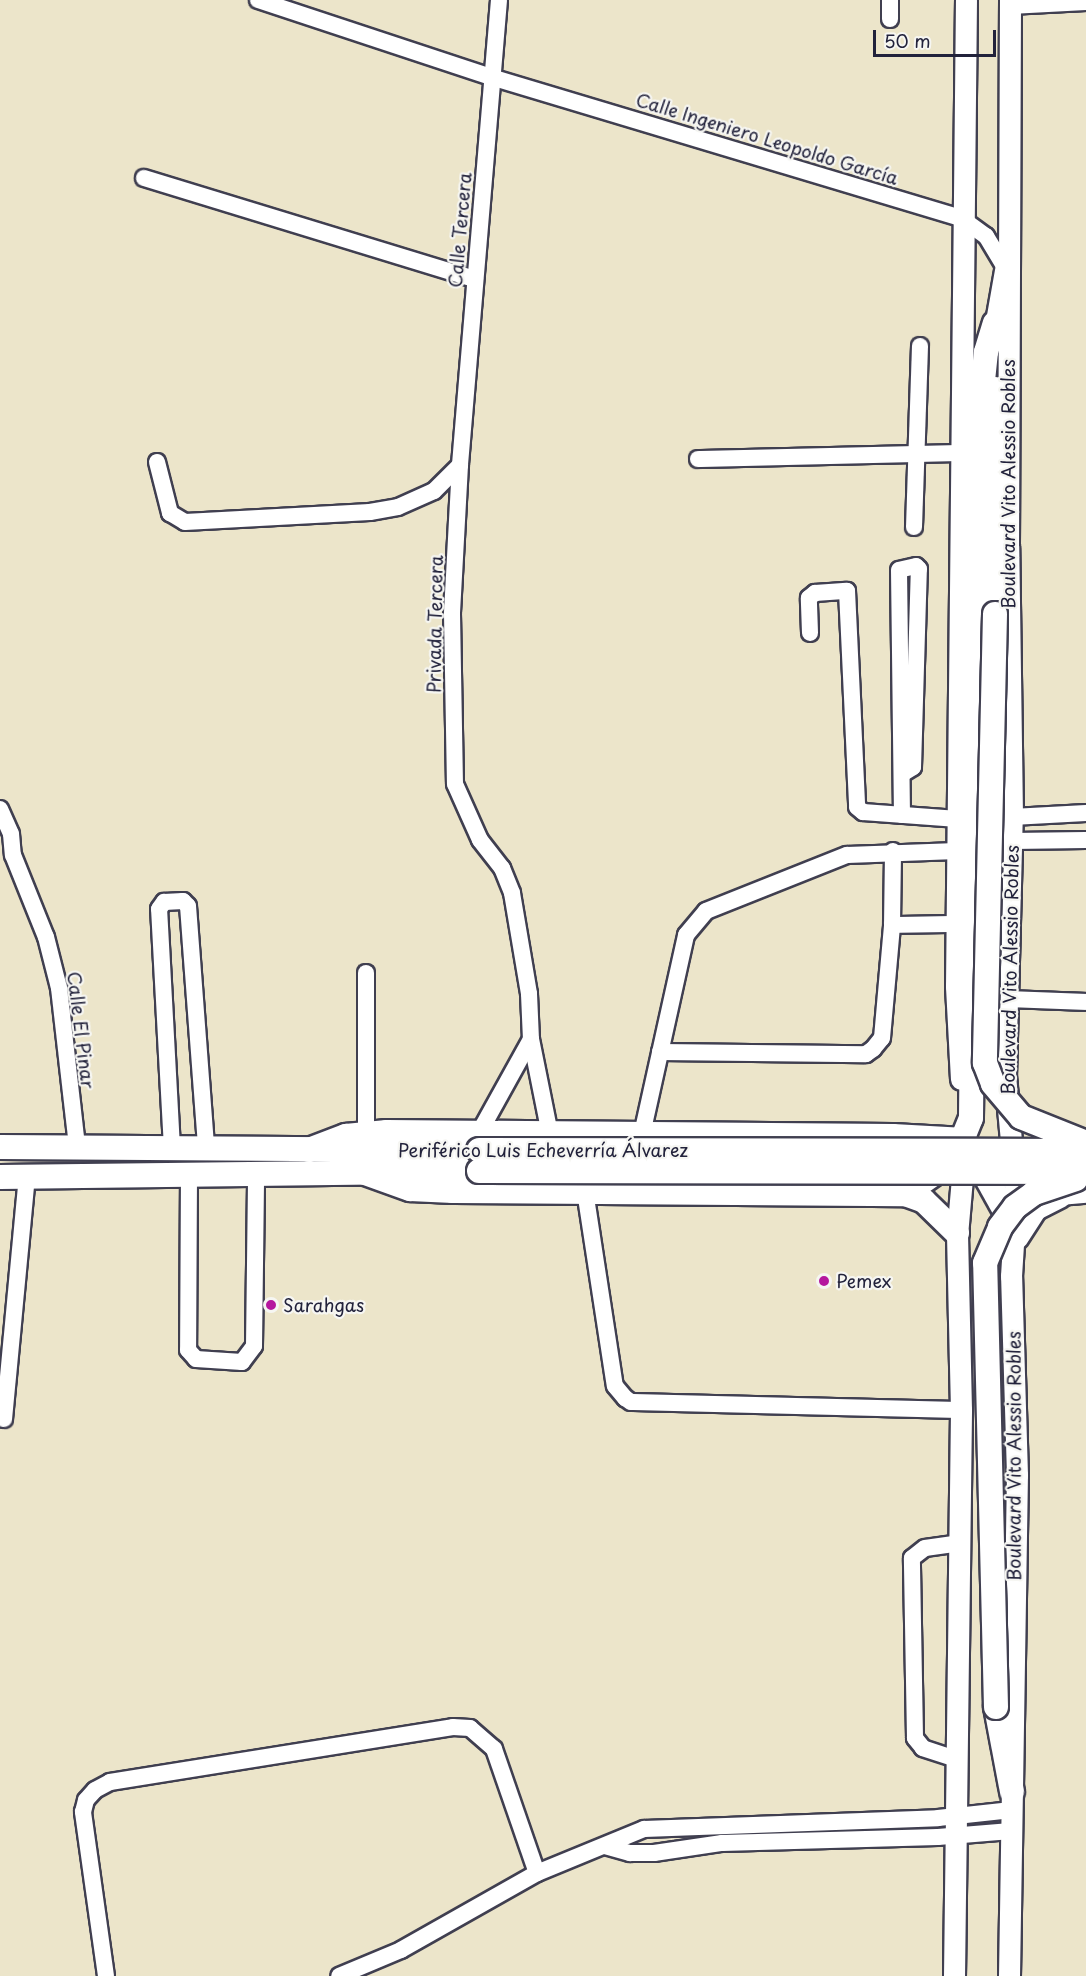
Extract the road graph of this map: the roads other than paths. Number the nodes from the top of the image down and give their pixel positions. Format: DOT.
graph roads {
  1 [pos="258,0"];
  2 [pos="499,0"];
  3 [pos="890,0"];
  4 [pos="966,0"];
  5 [pos="1086,2"];
  6 [pos="1010,3"];
  7 [pos="890,19"];
  8 [pos="494,78"];
  9 [pos="144,178"];
  10 [pos="961,218"];
  11 [pos="1007,271"];
  12 [pos="475,279"];
  13 [pos="995,323"];
  14 [pos="920,346"];
  15 [pos="962,453"];
  16 [pos="916,454"];
  17 [pos="698,459"];
  18 [pos="157,462"];
  19 [pos="460,465"];
  20 [pos="914,527"];
  21 [pos="810,633"];
  22 [pos="902,774"];
  23 [pos="0,809"];
  24 [pos="1086,813"];
  25 [pos="902,815"];
  26 [pos="1012,817"];
  27 [pos="958,819"];
  28 [pos="1086,840"];
  29 [pos="1012,841"];
  30 [pos="6,850"];
  31 [pos="894,851"];
  32 [pos="957,851"];
  33 [pos="957,924"];
  34 [pos="892,925"];
  35 [pos="366,973"];
  36 [pos="1009,999"];
  37 [pos="1086,1002"];
  38 [pos="531,1039"];
  39 [pos="660,1052"];
  40 [pos="1005,1076"];
  41 [pos="1054,1128"];
  42 [pos="1086,1131"];
  43 [pos="366,1133"];
  44 [pos="550,1134"];
  45 [pos="642,1134"];
  46 [pos="893,1136"];
  47 [pos="965,1140"];
  48 [pos="1086,1143"];
  49 [pos="76,1145"];
  50 [pos="0,1147"];
  51 [pos="172,1148"];
  52 [pos="206,1149"];
  53 [pos="309,1150"];
  54 [pos="1086,1151"];
  55 [pos="479,1152"];
  56 [pos="1086,1172"];
  57 [pos="365,1173"];
  58 [pos="256,1174"];
  59 [pos="189,1175"];
  60 [pos="0,1177"];
  61 [pos="27,1177"];
  62 [pos="1086,1177"];
  63 [pos="585,1191"];
  64 [pos="905,1194"];
  65 [pos="1086,1195"];
  66 [pos="1017,1196"];
  67 [pos="1059,1197"];
  68 [pos="957,1233"];
  69 [pos="1014,1238"];
  70 [pos="1011,1276"];
  71 [pos="958,1278"];
  72 [pos="961,1410"];
  73 [pos="4,1419"];
  74 [pos="961,1543"];
  75 [pos="956,1759"];
  76 [pos="1012,1811"];
  77 [pos="957,1826"];
  78 [pos="783,1832"];
  79 [pos="605,1846"];
  80 [pos="537,1873"];
  81 [pos="106,1976"];
  82 [pos="339,1976"];
  83 [pos="954,1976"];
  84 [pos="1009,1976"];
  1 -- 8 [label="street, Calle Ingeniero Leopoldo García"];
  2 -- 8 [label="street, Calle Tercera"];
  3 -- 7 [label="street"];
  4 -- 10 [label="main road"];
  5 -- 6 [label="street"];
  6 -- 11 [label="main road, Boulevard Vito Alessio Robles"];
  8 -- 10 [label="street, Calle Ingeniero Leopoldo García"];
  8 -- 12 [label="street, Calle Tercera"];
  9 -- 12 [label="street"];
  10 -- 11 [label="street, Calle Ingeniero Leopoldo García"];
  10 -- 15 [label="main road"];
  11 -- 13 [label="highway"];
  11 -- 26 [label="main road, Boulevard Vito Alessio Robles"];
  12 -- 19 [label="street, Calle Tercera"];
  13 -- 47 [label="highway"];
  13 -- 48 [label="highway, bridge"];
  14 -- 16 [label="street"];
  15 -- 16 [label="street"];
  15 -- 27 [label="main road"];
  16 -- 17 [label="street"];
  16 -- 20 [label="street"];
  18 -- 19 [label="street"];
  19 -- 38 [label="street, Privada Tercera"];
  21 -- 25 [label="street"];
  22 -- 22 [label="street"];
  22 -- 25 [label="street"];
  23 -- 30 [label="street, Calle El Pinar"];
  24 -- 26 [label="street"];
  25 -- 27 [label="street"];
  26 -- 29 [label="main road, Boulevard Vito Alessio Robles"];
  27 -- 32 [label="main road"];
  28 -- 29 [label="street"];
  29 -- 36 [label="main road, Boulevard Vito Alessio Robles"];
  30 -- 49 [label="street, Calle El Pinar"];
  31 -- 32 [label="street"];
  31 -- 34 [label="street"];
  31 -- 39 [label="street"];
  32 -- 33 [label="main road"];
  33 -- 34 [label="street"];
  33 -- 47 [label="main road"];
  34 -- 39 [label="street"];
  35 -- 43 [label="street"];
  36 -- 37 [label="street"];
  36 -- 40 [label="main road, Boulevard Vito Alessio Robles"];
  38 -- 44 [label="street"];
  38 -- 55 [label="street"];
  39 -- 45 [label="street"];
  40 -- 41 [label="street"];
  40 -- 66 [label="main road, Boulevard Vito Alessio Robles"];
  41 -- 42 [label="street"];
  41 -- 67 [label="street"];
  43 -- 53 [label="highway"];
  43 -- 55 [label="highway"];
  44 -- 45 [label="highway"];
  44 -- 55 [label="highway"];
  45 -- 46 [label="highway"];
  46 -- 47 [label="highway"];
  46 -- 64 [label="highway"];
  47 -- 64 [label="highway"];
  47 -- 66 [label="main road"];
  47 -- 68 [label="main road"];
  47 -- 69 [label="highway"];
  49 -- 50 [label="highway, Periférico Luis Echeverría Álvarez"];
  49 -- 51 [label="highway, Periférico Luis Echeverría Álvarez"];
  51 -- 52 [label="highway, Periférico Luis Echeverría Álvarez"];
  51 -- 52 [label="street"];
  52 -- 53 [label="highway, Periférico Luis Echeverría Álvarez"];
  53 -- 55 [label="highway, Periférico Luis Echeverría Álvarez"];
  54 -- 55 [label="highway, Periférico Luis Echeverría Álvarez, bridge"];
  55 -- 56 [label="highway, Periférico Luis Echeverría Álvarez, bridge"];
  55 -- 57 [label="highway, Periférico Luis Echeverría Álvarez"];
  57 -- 58 [label="highway, Periférico Luis Echeverría Álvarez"];
  57 -- 63 [label="highway"];
  58 -- 59 [label="highway, Periférico Luis Echeverría Álvarez"];
  58 -- 59 [label="street"];
  59 -- 61 [label="highway, Periférico Luis Echeverría Álvarez"];
  60 -- 61 [label="highway, Periférico Luis Echeverría Álvarez"];
  61 -- 73 [label="street"];
  62 -- 76 [label="highway, bridge"];
  63 -- 64 [label="highway"];
  63 -- 72 [label="street"];
  64 -- 68 [label="highway"];
  65 -- 67 [label="street"];
  66 -- 67 [label="street"];
  66 -- 69 [label="main road, Boulevard Vito Alessio Robles"];
  67 -- 69 [label="main road"];
  68 -- 71 [label="main road"];
  69 -- 70 [label="main road, Boulevard Vito Alessio Robles"];
  70 -- 71 [label="main road"];
  70 -- 76 [label="main road, Boulevard Vito Alessio Robles"];
  71 -- 72 [label="main road"];
  72 -- 74 [label="main road"];
  74 -- 75 [label="main road"];
  74 -- 75 [label="street"];
  75 -- 77 [label="main road"];
  76 -- 77 [label="street"];
  76 -- 84 [label="main road, Boulevard Vito Alessio Robles"];
  77 -- 78 [label="street"];
  77 -- 83 [label="main road"];
  78 -- 79 [label="street"];
  78 -- 79 [label="street"];
  79 -- 80 [label="street"];
  80 -- 81 [label="street"];
  80 -- 82 [label="street"];
}
